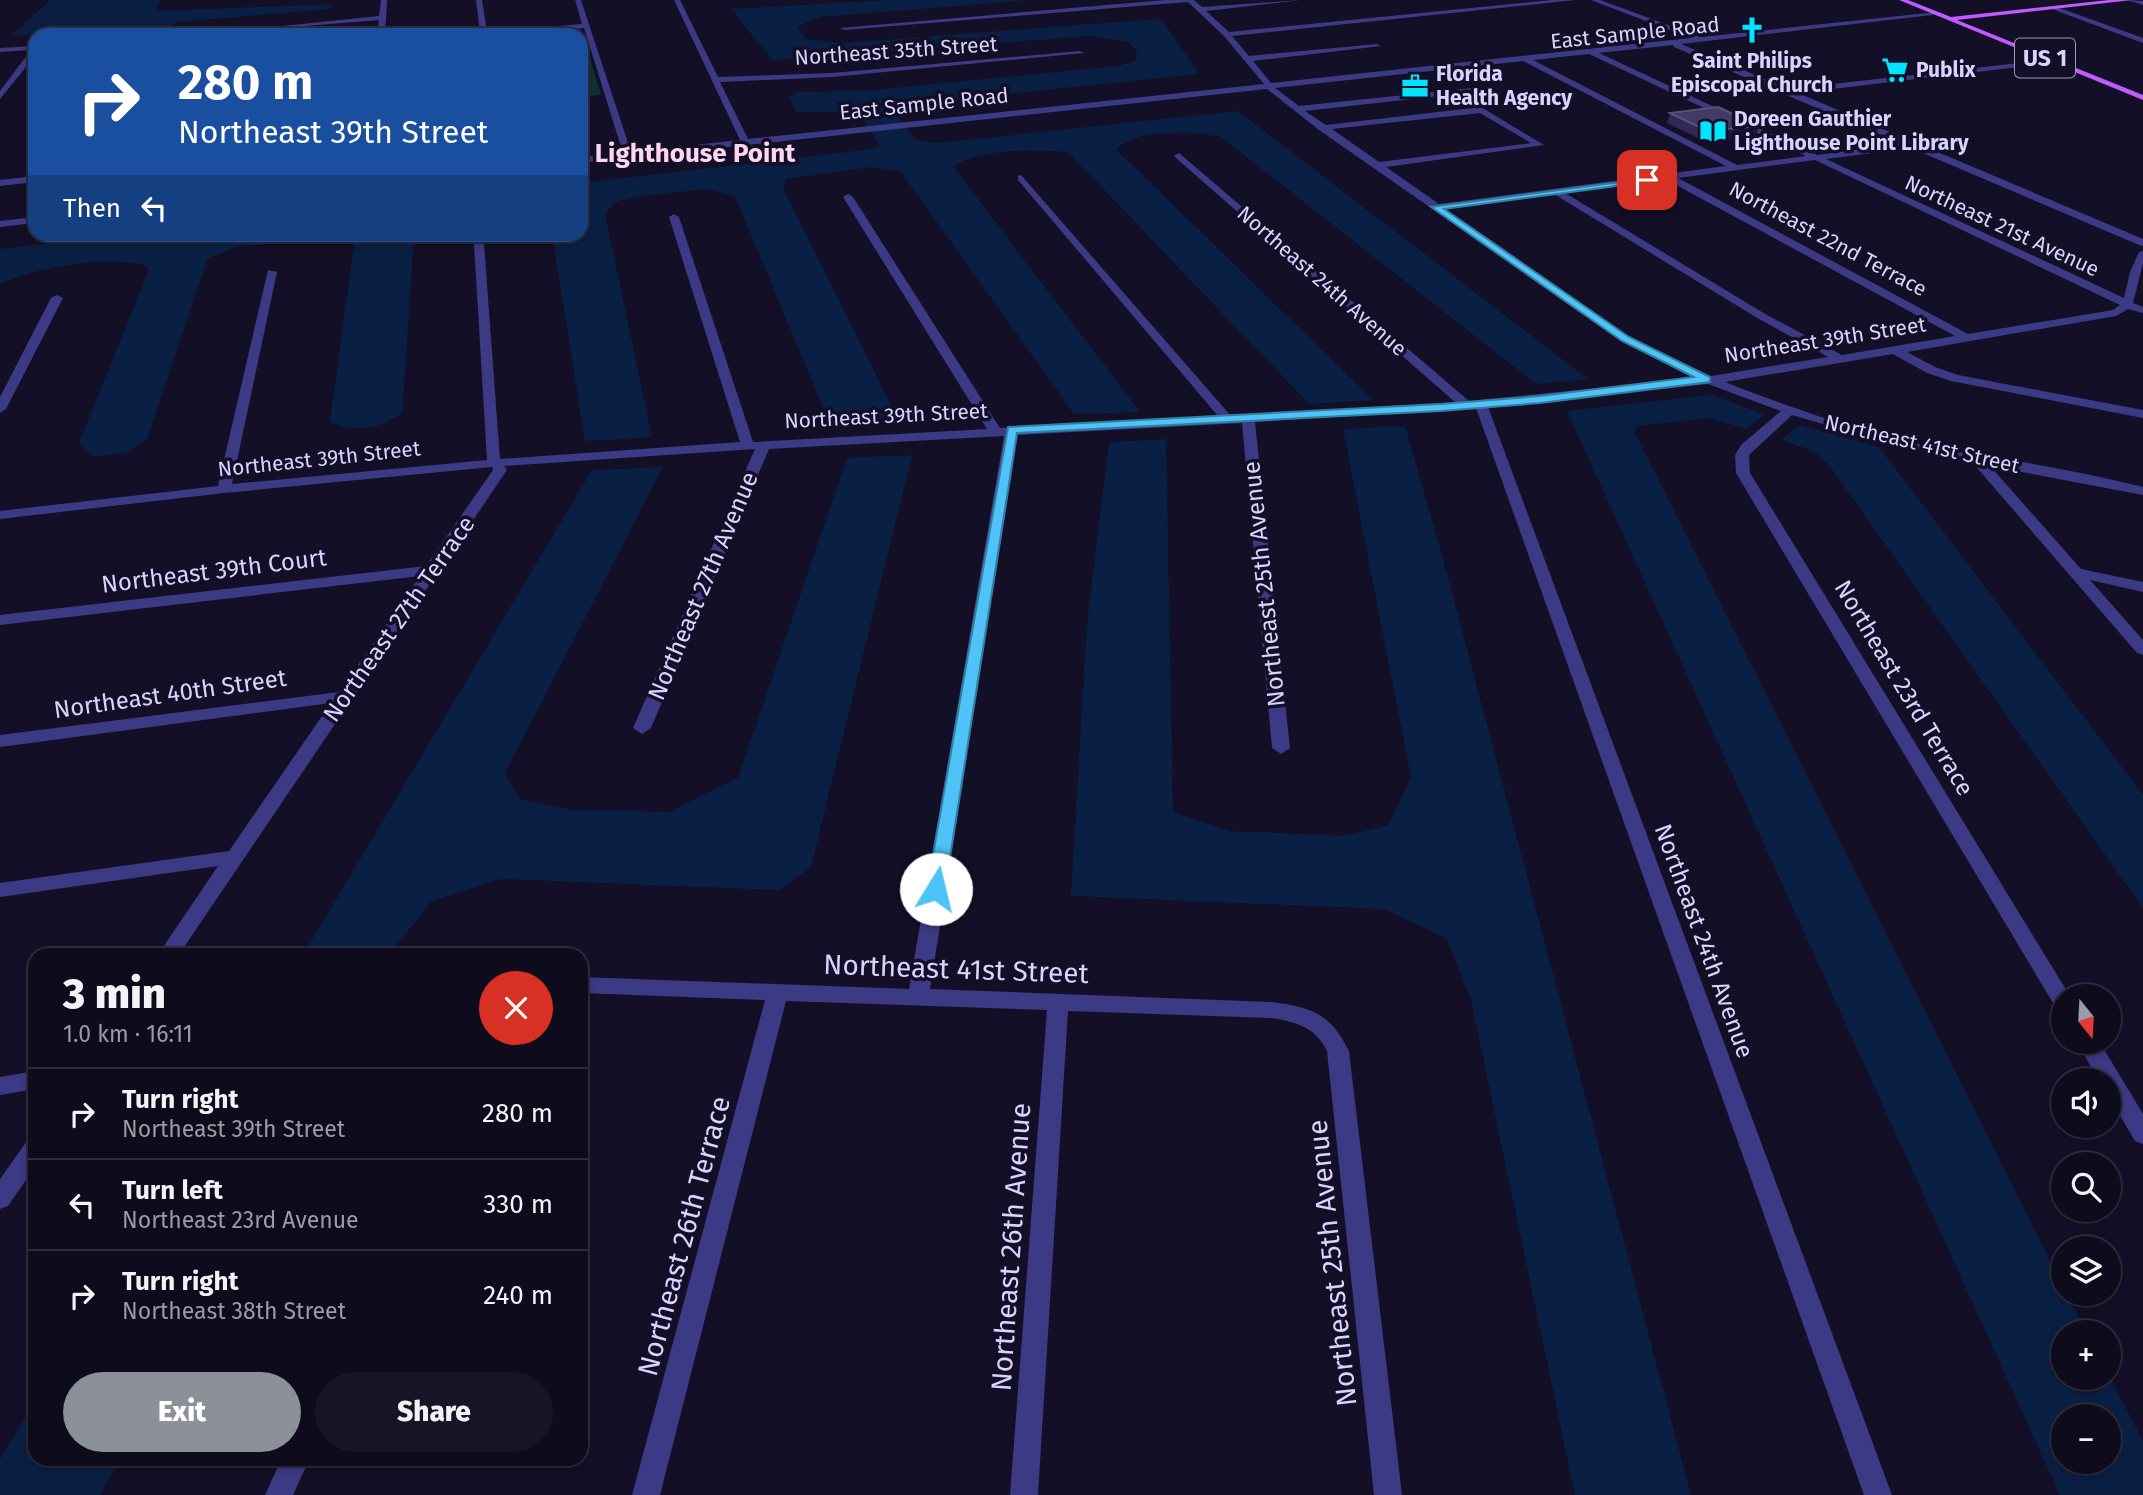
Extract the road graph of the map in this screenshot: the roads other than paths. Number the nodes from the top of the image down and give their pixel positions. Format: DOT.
graph roads {
  1 [pos="384,0"];
  2 [pos="479,0"];
  3 [pos="578,0"];
  4 [pos="677,0"];
  5 [pos="1191,0"];
  6 [pos="1299,0"];
  7 [pos="1573,0"];
  8 [pos="1594,0"];
  9 [pos="1902,0"];
  10 [pos="1924,0"];
  11 [pos="2074,0"];
  12 [pos="2130,0"];
  13 [pos="2143,3"];
  14 [pos="2054,8"];
  15 [pos="1201,9"];
  16 [pos="1955,13"];
  17 [pos="1937,15"];
  18 [pos="1966,17"];
  19 [pos="382,18"];
  20 [pos="1947,19"];
  21 [pos="586,26"];
  22 [pos="271,28"];
  23 [pos="381,28"];
  24 [pos="481,28"];
  25 [pos="563,28"];
  26 [pos="844,28"];
  27 [pos="588,32"];
  28 [pos="1227,34"];
  29 [pos="1758,37"];
  30 [pos="1703,41"];
  31 [pos="2143,41"];
  32 [pos="1713,44"];
  33 [pos="1678,46"];
  34 [pos="1377,47"];
  35 [pos="28,49"];
  36 [pos="0,50"];
  37 [pos="1080,53"];
  38 [pos="1596,54"];
  39 [pos="28,59"];
  40 [pos="1247,59"];
  41 [pos="1528,61"];
  42 [pos="2052,61"];
  43 [pos="2091,77"];
  44 [pos="715,80"];
  45 [pos="13,81"];
  46 [pos="0,82"];
  47 [pos="2132,84"];
  48 [pos="1271,87"];
  49 [pos="1472,90"];
  50 [pos="1786,92"];
  51 [pos="2143,93"];
  52 [pos="0,97"];
  53 [pos="1297,109"];
  54 [pos="1322,128"];
  55 [pos="745,142"];
  56 [pos="1911,145"];
  57 [pos="628,155"];
  58 [pos="1179,156"];
  59 [pos="1815,158"];
  60 [pos="588,159"];
  61 [pos="1376,165"];
  62 [pos="1736,168"];
  63 [pos="28,174"];
  64 [pos="0,177"];
  65 [pos="1669,177"];
  66 [pos="1021,178"];
  67 [pos="28,180"];
  68 [pos="0,183"];
  69 [pos="1557,192"];
  70 [pos="848,197"];
  71 [pos="1435,207"];
  72 [pos="674,217"];
  73 [pos="28,221"];
  74 [pos="0,224"];
  75 [pos="2143,243"];
  76 [pos="479,244"];
  77 [pos="2143,254"];
  78 [pos="272,272"];
  79 [pos="57,299"];
  80 [pos="2137,309"];
  81 [pos="1968,339"];
  82 [pos="1897,351"];
  83 [pos="1842,360"];
  84 [pos="1706,379"];
  85 [pos="1474,405"];
  86 [pos="0,409"];
  87 [pos="1785,414"];
  88 [pos="2143,414"];
  89 [pos="1248,419"];
  90 [pos="1228,420"];
  91 [pos="1003,430"];
  92 [pos="764,444"];
  93 [pos="747,445"];
  94 [pos="1976,458"];
  95 [pos="498,463"];
  96 [pos="224,489"];
  97 [pos="2143,491"];
  98 [pos="0,515"];
  99 [pos="433,570"];
  100 [pos="2078,573"];
  101 [pos="2143,587"];
  102 [pos="0,620"];
  103 [pos="2143,650"];
  104 [pos="346,696"];
  105 [pos="642,727"];
  106 [pos="0,741"];
  107 [pos="1281,748"];
  108 [pos="234,857"];
  109 [pos="0,890"];
  110 [pos="172,948"];
  111 [pos="2052,984"];
  112 [pos="588,985"];
  113 [pos="778,992"];
  114 [pos="918,997"];
  115 [pos="1058,1003"];
  116 [pos="1325,1027"];
  117 [pos="2095,1054"];
  118 [pos="28,1081"];
  119 [pos="0,1086"];
  120 [pos="2143,1134"];
  121 [pos="28,1158"];
  122 [pos="0,1198"];
  123 [pos="292,1466"];
  124 [pos="279,1495"];
  125 [pos="646,1495"];
  126 [pos="1024,1495"];
  127 [pos="1388,1495"];
  128 [pos="1878,1495"];
  1 -- 19 [label="street"];
  2 -- 24 [label="street"];
  3 -- 21 [label="street"];
  4 -- 44 [label="street"];
  5 -- 15 [label="street, Northeast 41st Street"];
  5 -- 26 [label="street"];
  6 -- 15 [label="street"];
  7 -- 28 [label="street"];
  8 -- 30 [label="street"];
  9 -- 17 [label="main road, US 1"];
  10 -- 16 [label="main road, US 1"];
  11 -- 16 [label="main road, East Sample Road"];
  12 -- 13 [label="street"];
  12 -- 14 [label="main road, East Sample Road"];
  14 -- 18 [label="main road, East Sample Road"];
  14 -- 31 [label="street"];
  15 -- 28 [label="street, Northeast 41st Street"];
  16 -- 17 [label="main road, East Sample Road"];
  16 -- 18 [label="main road, US 1"];
  17 -- 20 [label="main road, US 1"];
  17 -- 29 [label="street, East Sample Road"];
  18 -- 20 [label="main road, East Sample Road"];
  18 -- 47 [label="main road, US 1"];
  19 -- 22 [label="street"];
  19 -- 23 [label="street"];
  20 -- 29 [label="street, East Sample Road"];
  20 -- 42 [label="main road, US 1"];
  21 -- 25 [label="street"];
  27 -- 57 [label="street"];
  28 -- 40 [label="street, Northeast 41st Street"];
  29 -- 30 [label="street, East Sample Road"];
  29 -- 32 [label="street, East Sample Road"];
  30 -- 32 [label="street"];
  30 -- 33 [label="street, East Sample Road"];
  32 -- 33 [label="street, East Sample Road"];
  33 -- 38 [label="street, East Sample Road"];
  33 -- 50 [label="street"];
  34 -- 40 [label="street"];
  35 -- 36 [label="street"];
  37 -- 44 [label="street, Northeast 35th Street"];
  38 -- 41 [label="street, East Sample Road"];
  38 -- 59 [label="street, Northeast 21st Avenue"];
  39 -- 45 [label="street"];
  40 -- 48 [label="street, Northeast 41st Street"];
  41 -- 48 [label="street, East Sample Road"];
  41 -- 62 [label="street"];
  42 -- 43 [label="main road, US 1"];
  42 -- 50 [label="street"];
  43 -- 47 [label="main road"];
  43 -- 51 [label="main road, US 1"];
  44 -- 55 [label="street"];
  45 -- 46 [label="street"];
  45 -- 52 [label="street"];
  47 -- 51 [label="main road, US 1"];
  48 -- 53 [label="street, Northeast 41st Street"];
  48 -- 55 [label="street, East Sample Road"];
  49 -- 53 [label="street"];
  50 -- 56 [label="street"];
  53 -- 54 [label="street, Northeast 41st Street"];
  54 -- 61 [label="street, Northeast 41st Street"];
  54 -- 61 [label="street"];
  55 -- 57 [label="street, East Sample Road"];
  56 -- 59 [label="street"];
  56 -- 75 [label="street"];
  57 -- 60 [label="street, East Sample Road"];
  58 -- 85 [label="street, Northeast 24th Avenue"];
  59 -- 62 [label="street"];
  59 -- 80 [label="street, Northeast 21st Avenue"];
  61 -- 71 [label="street, Northeast 41st Street"];
  62 -- 65 [label="street"];
  63 -- 64 [label="street"];
  65 -- 69 [label="street"];
  65 -- 81 [label="street, Northeast 22nd Terrace"];
  66 -- 90 [label="street"];
  67 -- 68 [label="street"];
  69 -- 71 [label="street"];
  69 -- 83 [label="street"];
  70 -- 91 [label="street"];
  71 -- 84 [label="street, Northeast 41st Street"];
  72 -- 93 [label="street, Northeast 27th Avenue"];
  73 -- 74 [label="street"];
  76 -- 95 [label="street"];
  77 -- 80 [label="street"];
  78 -- 96 [label="street"];
  79 -- 86 [label="street"];
  80 -- 81 [label="street, Northeast 39th Street"];
  81 -- 82 [label="street, Northeast 39th Street"];
  82 -- 83 [label="street, Northeast 39th Street"];
  82 -- 88 [label="street"];
  83 -- 84 [label="street, Northeast 39th Street"];
  84 -- 85 [label="street, Northeast 39th Street"];
  84 -- 87 [label="street, Northeast 41st Street"];
  85 -- 89 [label="street, Northeast 39th Street"];
  85 -- 128 [label="street, Northeast 24th Avenue"];
  87 -- 94 [label="street, Northeast 41st Street"];
  87 -- 111 [label="street, Northeast 23rd Terrace"];
  89 -- 90 [label="street, Northeast 39th Street"];
  89 -- 107 [label="street, Northeast 25th Avenue"];
  90 -- 91 [label="street, Northeast 39th Street"];
  91 -- 92 [label="street, Northeast 39th Street"];
  91 -- 114 [label="street"];
  92 -- 93 [label="street, Northeast 39th Street"];
  92 -- 105 [label="street, Northeast 27th Avenue"];
  93 -- 95 [label="street, Northeast 39th Street"];
  94 -- 97 [label="street, Northeast 41st Street"];
  94 -- 100 [label="street"];
  95 -- 96 [label="street, Northeast 39th Street"];
  95 -- 99 [label="street, Northeast 27th Terrace"];
  96 -- 98 [label="street, Northeast 39th Street"];
  99 -- 102 [label="street, Northeast 39th Court"];
  99 -- 104 [label="street, Northeast 27th Terrace"];
  100 -- 101 [label="street"];
  100 -- 103 [label="street"];
  104 -- 106 [label="street, Northeast 40th Street"];
  104 -- 108 [label="street, Northeast 27th Terrace"];
  108 -- 109 [label="street"];
  108 -- 110 [label="street, Northeast 27th Terrace"];
  112 -- 113 [label="street, Northeast 41st Street"];
  113 -- 114 [label="street, Northeast 41st Street"];
  113 -- 125 [label="street, Northeast 26th Terrace"];
  114 -- 115 [label="street, Northeast 41st Street"];
  115 -- 116 [label="street, Northeast 41st Street"];
  115 -- 126 [label="street, Northeast 26th Avenue"];
  116 -- 127 [label="street, Northeast 25th Avenue"];
  117 -- 120 [label="street"];
  118 -- 119 [label="street"];
  121 -- 122 [label="street"];
  123 -- 124 [label="street"];
}
